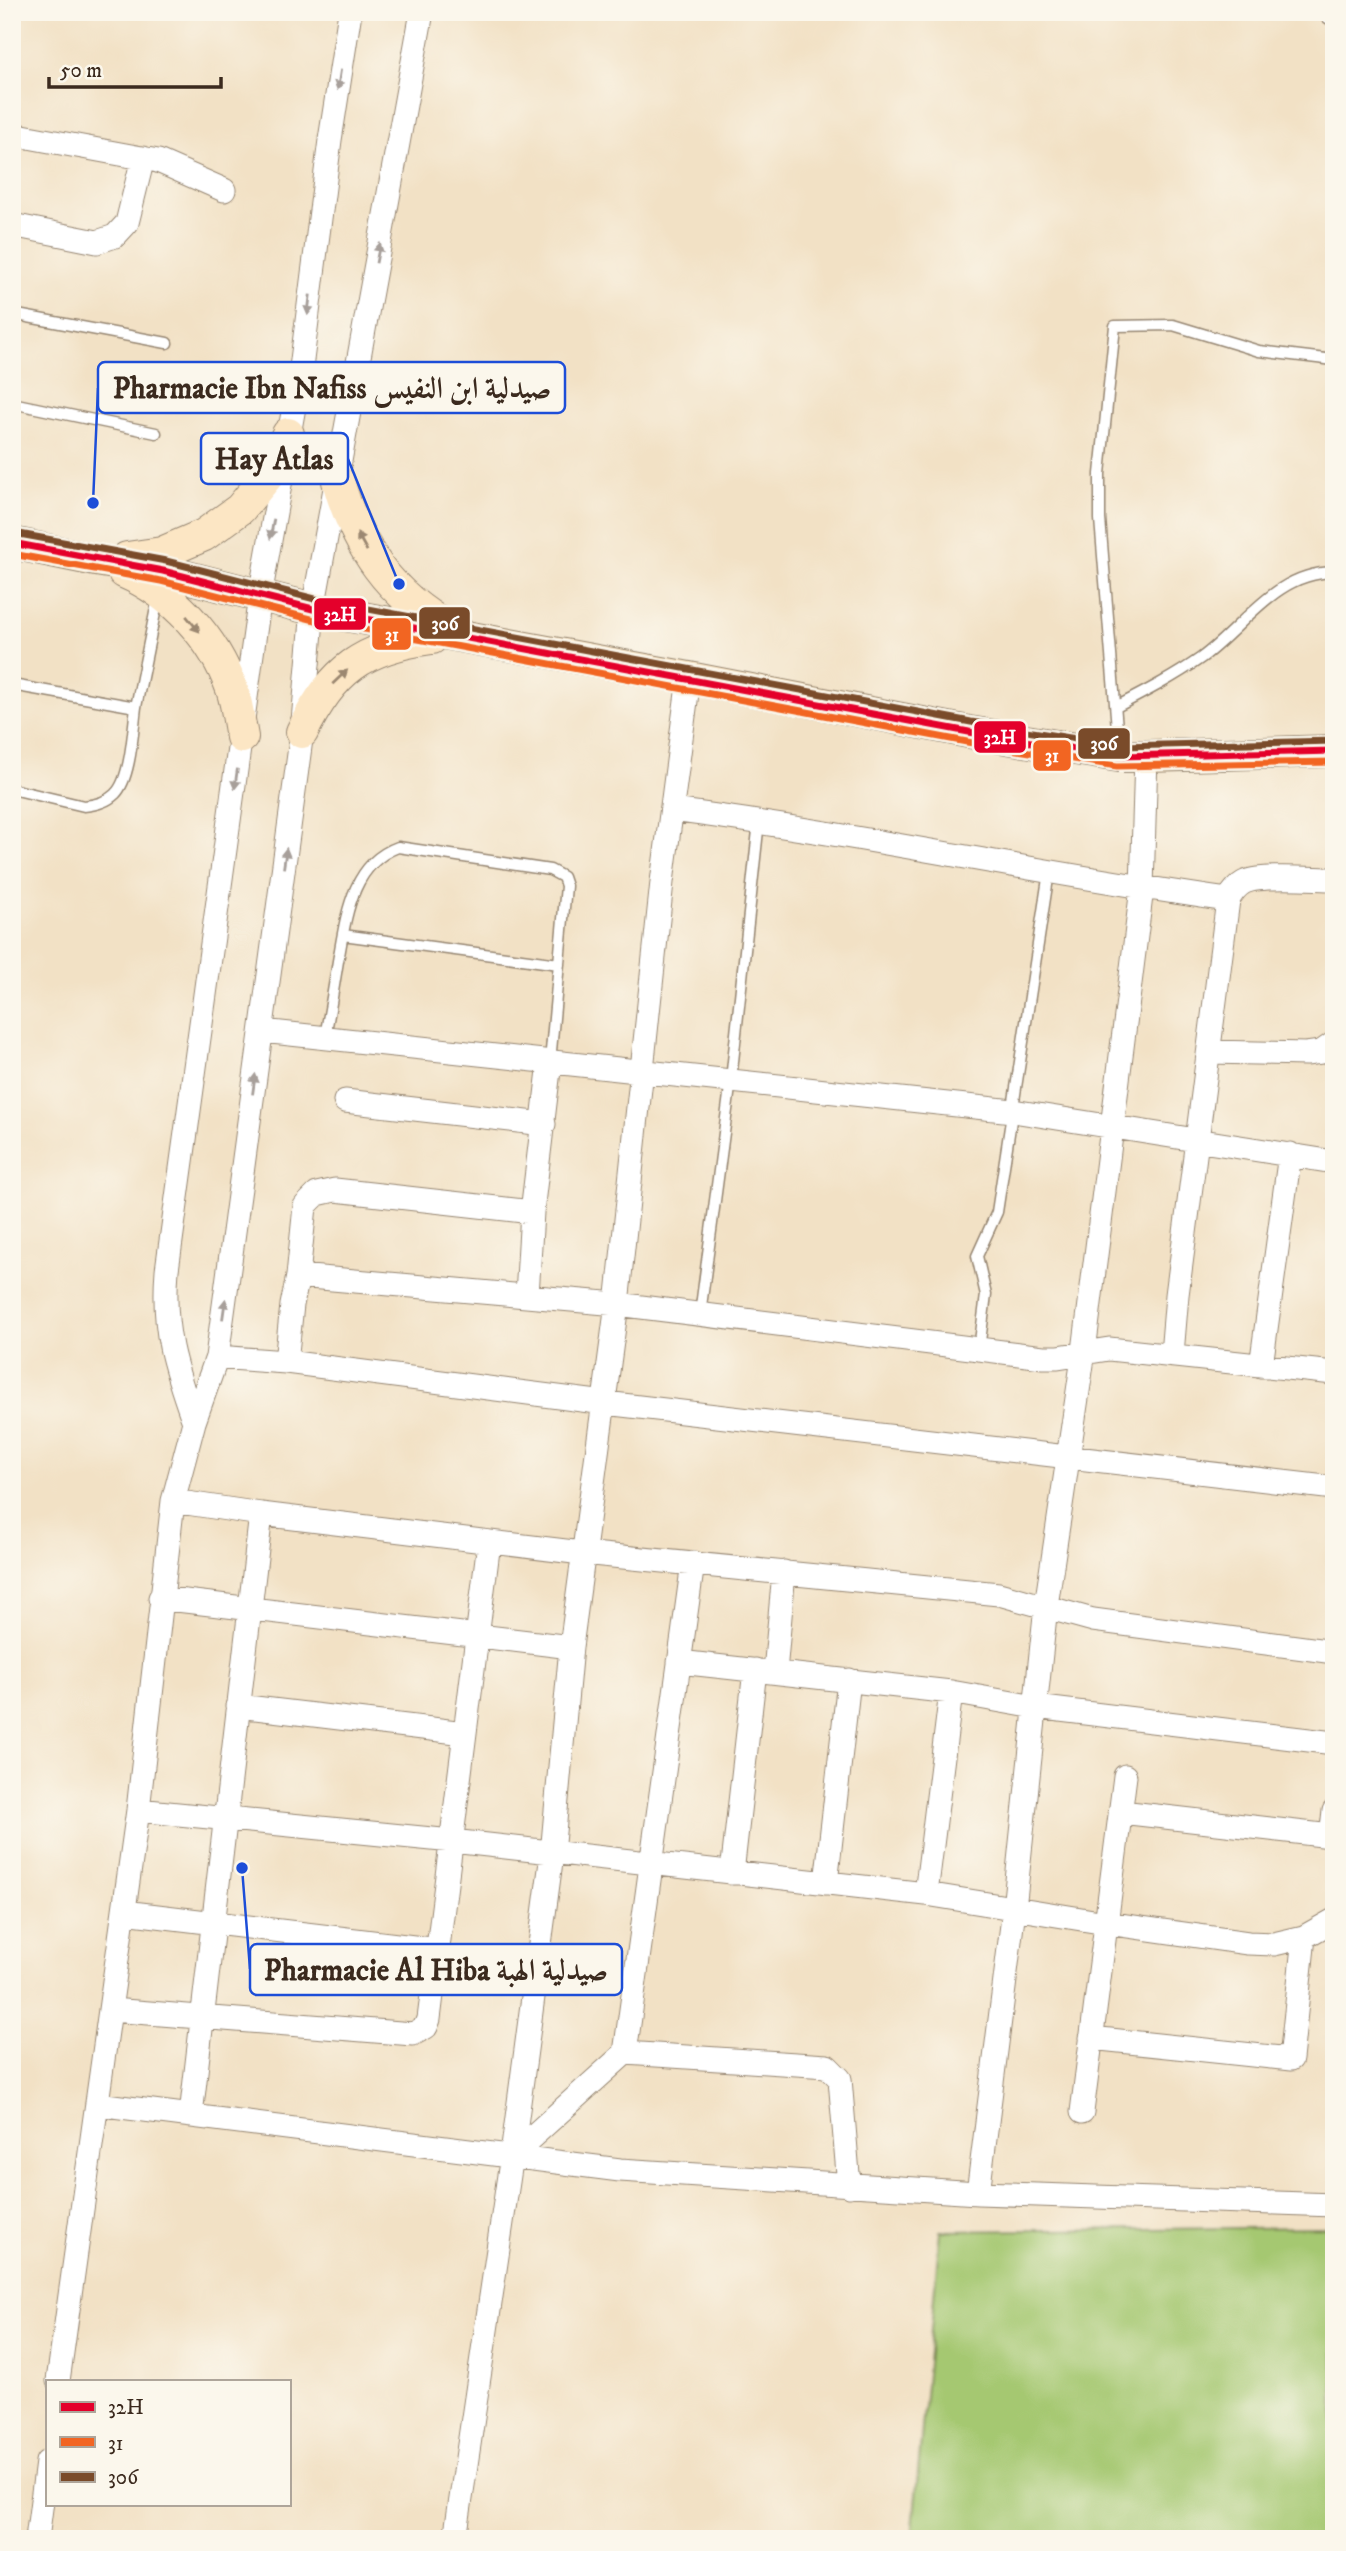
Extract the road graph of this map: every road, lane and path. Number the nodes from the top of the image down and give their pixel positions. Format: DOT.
graph roads {
  1 [pos="350,12"];
  2 [pos="422,12"];
  3 [pos="1319,12"];
  4 [pos="1334,22"];
  5 [pos="12,134"];
  6 [pos="143,158"];
  7 [pos="224,190"];
  8 [pos="12,225"];
  9 [pos="12,314"];
  10 [pos="167,343"];
  11 [pos="1334,360"];
  12 [pos="12,403"];
  13 [pos="156,433"];
  14 [pos="288,434"];
  15 [pos="338,481"];
  16 [pos="12,543"];
  17 [pos="85,557"];
  18 [pos="1334,572"];
  19 [pos="161,582"];
  20 [pos="260,596"];
  21 [pos="313,609"];
  22 [pos="464,636"];
  23 [pos="689,678"];
  24 [pos="12,685"];
  25 [pos="136,707"];
  26 [pos="1116,707"];
  27 [pos="302,732"];
  28 [pos="242,737"];
  29 [pos="1334,751"];
  30 [pos="1133,756"];
  31 [pos="12,789"];
  32 [pos="672,810"];
  33 [pos="759,821"];
  34 [pos="1049,872"];
  35 [pos="1334,879"];
  36 [pos="1142,888"];
  37 [pos="1228,900"];
  38 [pos="343,934"];
  39 [pos="559,964"];
  40 [pos="262,1031"];
  41 [pos="325,1037"];
  42 [pos="1334,1043"];
  43 [pos="1209,1052"];
  44 [pos="550,1062"];
  45 [pos="642,1071"];
  46 [pos="731,1080"];
  47 [pos="345,1101"];
  48 [pos="1013,1111"];
  49 [pos="544,1124"];
  50 [pos="1112,1125"];
  51 [pos="1197,1139"];
  52 [pos="1290,1154"];
  53 [pos="1334,1161"];
  54 [pos="532,1212"];
  55 [pos="298,1276"];
  56 [pos="527,1296"];
  57 [pos="617,1304"];
  58 [pos="700,1314"];
  59 [pos="979,1349"];
  60 [pos="1084,1351"];
  61 [pos="1172,1354"];
  62 [pos="218,1357"];
  63 [pos="286,1362"];
  64 [pos="1261,1366"];
  65 [pos="1334,1374"];
  66 [pos="605,1403"];
  67 [pos="194,1422"];
  68 [pos="1067,1457"];
  69 [pos="1334,1488"];
  70 [pos="173,1501"];
  71 [pos="261,1514"];
  72 [pos="489,1542"];
  73 [pos="582,1553"];
  74 [pos="693,1563"];
  75 [pos="784,1572"];
  76 [pos="160,1598"];
  77 [pos="1046,1606"];
  78 [pos="250,1609"];
  79 [pos="477,1636"];
  80 [pos="571,1647"];
  81 [pos="1334,1652"];
  82 [pos="679,1662"];
  83 [pos="765,1671"];
  84 [pos="849,1680"];
  85 [pos="951,1692"];
  86 [pos="238,1706"];
  87 [pos="1035,1707"];
  88 [pos="465,1733"];
  89 [pos="1334,1742"];
  90 [pos="1125,1776"];
  91 [pos="138,1810"];
  92 [pos="1121,1811"];
  93 [pos="1334,1811"];
  94 [pos="225,1819"];
  95 [pos="452,1841"];
  96 [pos="552,1854"];
  97 [pos="651,1864"];
  98 [pos="732,1872"];
  99 [pos="826,1883"];
  100 [pos="926,1894"];
  101 [pos="1014,1909"];
  102 [pos="124,1912"];
  103 [pos="1334,1920"];
  104 [pos="213,1923"];
  105 [pos="1106,1923"];
  106 [pos="1304,1937"];
  107 [pos="439,1950"];
  108 [pos="111,2010"];
  109 [pos="202,2018"];
  110 [pos="1091,2038"];
  111 [pos="625,2053"];
  112 [pos="97,2104"];
  113 [pos="1082,2112"];
  114 [pos="191,2115"];
  115 [pos="512,2155"];
  116 [pos="849,2186"];
  117 [pos="978,2193"];
  118 [pos="1334,2205"];
  119 [pos="58,2380"];
  120 [pos="46,2470"];
  121 [pos="37,2539"];
  122 [pos="455,2539"];
  1 -- 14 [label="street, one-way"];
  15 -- 2 [label="street, one-way"];
  3 -- 4 [label="lane"];
  5 -- 6 [label="street"];
  6 -- 7 [label="street"];
  6 -- 8 [label="street"];
  9 -- 10 [label="lane"];
  11 -- 26 [label="lane"];
  12 -- 13 [label="lane"];
  14 -- 17 [label="main road"];
  14 -- 20 [label="street, one-way"];
  15 -- 21 [label="street"];
  22 -- 15 [label="main road, one-way"];
  16 -- 17 [label="main road"];
  17 -- 19 [label="main road"];
  18 -- 26 [label="lane"];
  19 -- 20 [label="main road"];
  19 -- 25 [label="lane"];
  19 -- 28 [label="main road, one-way"];
  20 -- 21 [label="main road"];
  20 -- 28 [label="street"];
  21 -- 22 [label="main road"];
  21 -- 27 [label="street"];
  22 -- 23 [label="main road"];
  27 -- 22 [label="main road, one-way"];
  23 -- 30 [label="main road"];
  23 -- 32 [label="street"];
  24 -- 25 [label="lane"];
  25 -- 31 [label="lane"];
  26 -- 30 [label="lane"];
  40 -- 27 [label="street, one-way"];
  28 -- 67 [label="street, one-way"];
  29 -- 30 [label="main road"];
  30 -- 36 [label="street"];
  32 -- 33 [label="street"];
  32 -- 45 [label="street"];
  33 -- 34 [label="street"];
  33 -- 46 [label="lane"];
  34 -- 36 [label="street"];
  34 -- 48 [label="lane"];
  35 -- 37 [label="street"];
  36 -- 37 [label="street"];
  36 -- 50 [label="street"];
  37 -- 43 [label="street"];
  38 -- 39 [label="lane"];
  38 -- 39 [label="lane"];
  38 -- 41 [label="lane"];
  39 -- 44 [label="lane"];
  40 -- 41 [label="street"];
  62 -- 40 [label="street, one-way"];
  41 -- 44 [label="street"];
  42 -- 43 [label="street"];
  43 -- 51 [label="street"];
  44 -- 45 [label="street"];
  44 -- 49 [label="street"];
  45 -- 46 [label="street"];
  45 -- 57 [label="street"];
  46 -- 48 [label="street"];
  46 -- 58 [label="lane"];
  47 -- 49 [label="street"];
  48 -- 50 [label="street"];
  48 -- 59 [label="lane"];
  49 -- 54 [label="street"];
  50 -- 51 [label="street"];
  50 -- 60 [label="street"];
  51 -- 52 [label="street"];
  51 -- 61 [label="street"];
  52 -- 53 [label="street"];
  52 -- 64 [label="street"];
  54 -- 55 [label="street"];
  54 -- 56 [label="street"];
  55 -- 56 [label="street"];
  55 -- 63 [label="street"];
  56 -- 57 [label="street"];
  57 -- 58 [label="street"];
  57 -- 66 [label="street"];
  58 -- 59 [label="street"];
  59 -- 60 [label="street"];
  60 -- 61 [label="street"];
  60 -- 68 [label="street"];
  61 -- 64 [label="street"];
  62 -- 63 [label="street"];
  62 -- 67 [label="street"];
  63 -- 66 [label="street"];
  64 -- 65 [label="street"];
  66 -- 68 [label="street"];
  66 -- 73 [label="street"];
  67 -- 70 [label="street"];
  68 -- 69 [label="street"];
  68 -- 77 [label="street"];
  70 -- 71 [label="street"];
  70 -- 76 [label="street"];
  71 -- 72 [label="street"];
  71 -- 78 [label="street"];
  72 -- 73 [label="street"];
  72 -- 79 [label="street"];
  73 -- 74 [label="street"];
  73 -- 80 [label="street"];
  74 -- 75 [label="street"];
  74 -- 82 [label="street"];
  75 -- 77 [label="street"];
  75 -- 83 [label="street"];
  76 -- 78 [label="street"];
  76 -- 91 [label="street"];
  77 -- 81 [label="street"];
  77 -- 87 [label="street"];
  78 -- 79 [label="street"];
  78 -- 86 [label="street"];
  79 -- 80 [label="street"];
  79 -- 88 [label="street"];
  80 -- 96 [label="street"];
  82 -- 83 [label="street"];
  82 -- 97 [label="street"];
  83 -- 84 [label="street"];
  83 -- 98 [label="street"];
  84 -- 85 [label="street"];
  84 -- 99 [label="street"];
  85 -- 87 [label="street"];
  85 -- 100 [label="street"];
  86 -- 88 [label="street"];
  86 -- 94 [label="street"];
  87 -- 89 [label="street"];
  87 -- 101 [label="street"];
  88 -- 95 [label="street"];
  90 -- 92 [label="street"];
  91 -- 94 [label="street"];
  91 -- 102 [label="street"];
  92 -- 93 [label="street"];
  92 -- 105 [label="street"];
  94 -- 95 [label="street"];
  94 -- 104 [label="street"];
  95 -- 96 [label="street"];
  95 -- 107 [label="street"];
  96 -- 97 [label="street"];
  96 -- 115 [label="street"];
  97 -- 98 [label="street"];
  97 -- 111 [label="street"];
  98 -- 99 [label="street"];
  99 -- 100 [label="street"];
  100 -- 101 [label="street"];
  101 -- 105 [label="street"];
  101 -- 117 [label="street"];
  102 -- 104 [label="street"];
  102 -- 108 [label="street"];
  103 -- 106 [label="street"];
  104 -- 107 [label="street"];
  104 -- 109 [label="street"];
  105 -- 106 [label="street"];
  105 -- 110 [label="street"];
  106 -- 110 [label="street"];
  107 -- 109 [label="street"];
  108 -- 109 [label="street"];
  108 -- 112 [label="street"];
  109 -- 114 [label="street"];
  110 -- 113 [label="street"];
  111 -- 115 [label="street"];
  111 -- 116 [label="street"];
  112 -- 114 [label="street"];
  112 -- 119 [label="street"];
  114 -- 115 [label="street"];
  115 -- 116 [label="street"];
  115 -- 122 [label="street"];
  116 -- 117 [label="street"];
  117 -- 118 [label="street"];
  120 -- 121 [label="street"];
}
